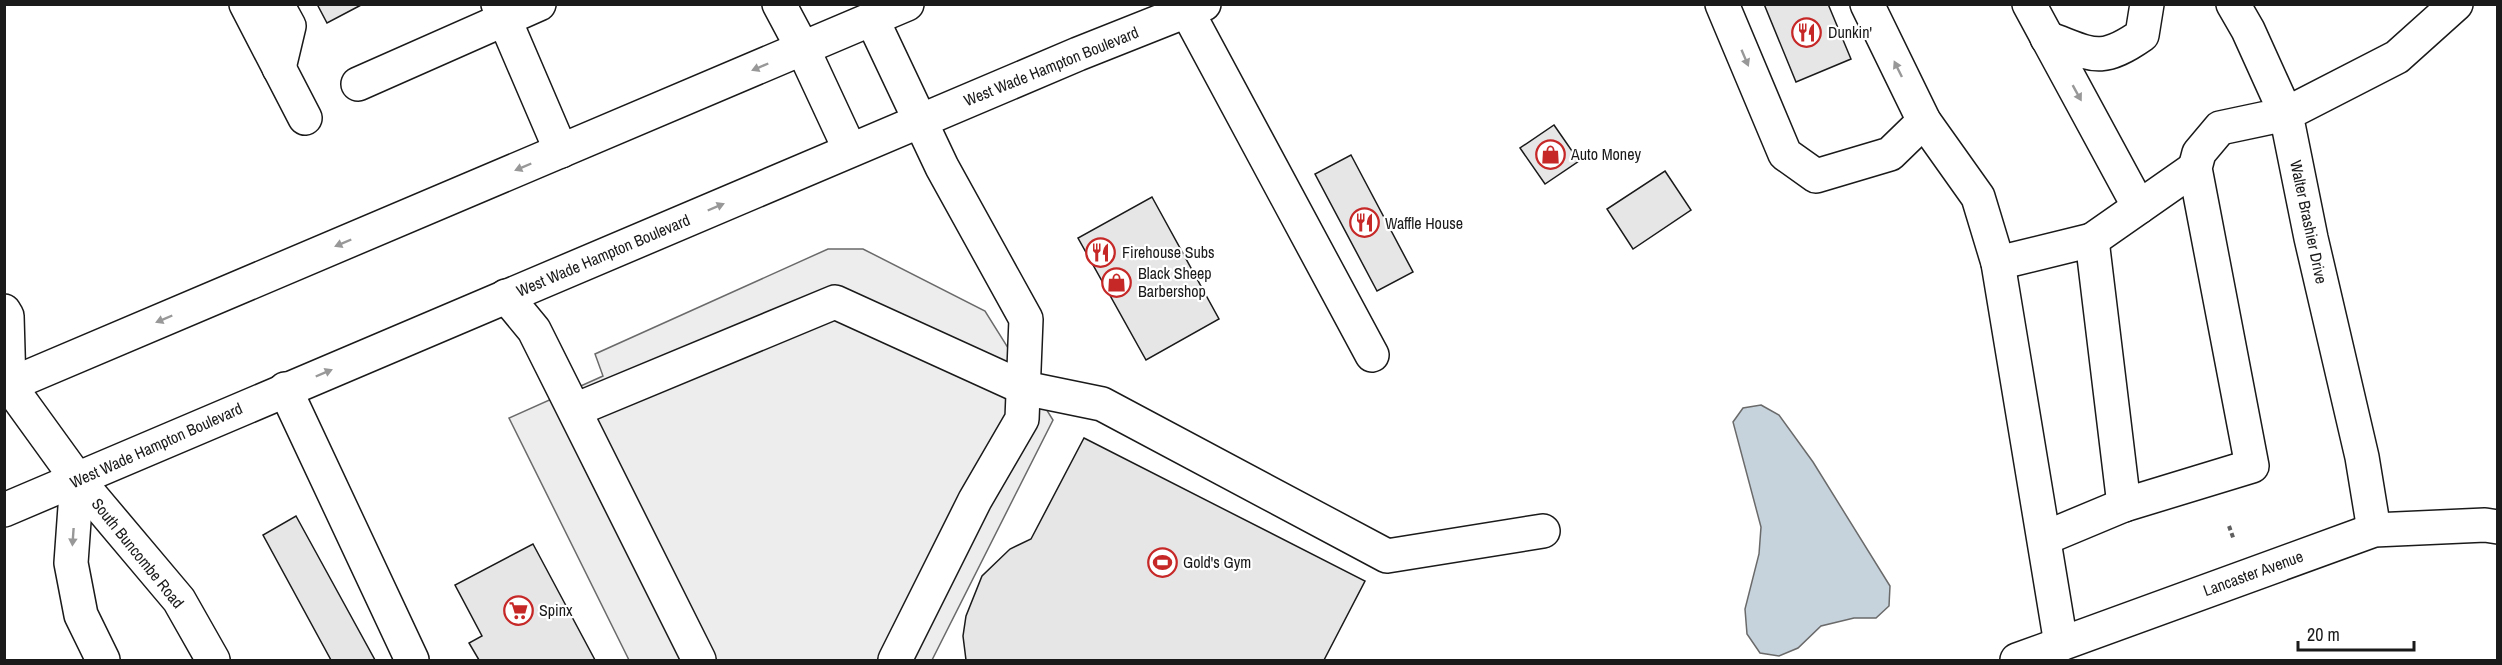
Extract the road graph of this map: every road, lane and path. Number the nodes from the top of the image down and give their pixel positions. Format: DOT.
graph roads {
  1 [pos="246,4"];
  2 [pos="277,4"];
  3 [pos="539,4"];
  4 [pos="779,4"];
  5 [pos="907,4"];
  6 [pos="1722,4"];
  7 [pos="1867,4"];
  8 [pos="2029,4"];
  9 [pos="2147,4"];
  10 [pos="2233,4"];
  11 [pos="2456,4"];
  12 [pos="1195,8"];
  13 [pos="502,12"];
  14 [pos="872,19"];
  15 [pos="2047,38"];
  16 [pos="803,49"];
  17 [pos="279,68"];
  18 [pos="358,84"];
  19 [pos="2286,114"];
  20 [pos="305,118"];
  21 [pos="920,121"];
  22 [pos="1924,122"];
  23 [pos="850,150"];
  24 [pos="561,151"];
  25 [pos="2195,168"];
  26 [pos="2139,207"];
  27 [pos="2092,240"];
  28 [pos="1998,263"];
  29 [pos="506,296"];
  30 [pos="4,311"];
  31 [pos="1372,355"];
  32 [pos="6,385"];
  33 [pos="1024,388"];
  34 [pos="285,389"];
  35 [pos="575,410"];
  36 [pos="77,479"];
  37 [pos="2124,505"];
  38 [pos="4,510"];
  39 [pos="2229,526"];
  40 [pos="2498,527"];
  41 [pos="2374,530"];
  42 [pos="1543,531"];
  43 [pos="2045,538"];
  44 [pos="2234,540"];
  45 [pos="2061,644"];
  46 [pos="103,660"];
  47 [pos="213,660"];
  48 [pos="412,660"];
  49 [pos="699,660"];
  50 [pos="895,660"];
  51 [pos="2017,660"];
  1 -- 17 [label="main road"];
  2 -- 17 [label="main road"];
  3 -- 13 [label="main road"];
  4 -- 16 [label="main road"];
  5 -- 14 [label="main road"];
  6 -- 22 [label="main road, one-way"];
  22 -- 7 [label="main road, one-way"];
  8 -- 15 [label="main road"];
  9 -- 15 [label="main road"];
  10 -- 19 [label="main road, Walter Brashier Drive"];
  11 -- 19 [label="main road"];
  12 -- 21 [label="main road, West Wade Hampton Boulevard"];
  12 -- 31 [label="main road"];
  13 -- 18 [label="main road"];
  13 -- 24 [label="main road"];
  14 -- 16 [label="main road"];
  14 -- 21 [label="main road"];
  15 -- 26 [label="main road, one-way"];
  16 -- 23 [label="main road"];
  16 -- 24 [label="main road, one-way"];
  17 -- 20 [label="main road"];
  19 -- 25 [label="main road"];
  19 -- 41 [label="main road, Walter Brashier Drive"];
  21 -- 23 [label="main road, West Wade Hampton Boulevard"];
  21 -- 33 [label="main road"];
  22 -- 28 [label="main road"];
  29 -- 23 [label="main road, West Wade Hampton Boulevard, one-way"];
  24 -- 32 [label="main road, one-way"];
  25 -- 26 [label="main road"];
  25 -- 37 [label="main road"];
  26 -- 27 [label="main road"];
  27 -- 28 [label="main road"];
  27 -- 37 [label="main road"];
  28 -- 43 [label="main road"];
  34 -- 29 [label="main road, West Wade Hampton Boulevard, one-way"];
  29 -- 35 [label="main road"];
  30 -- 32 [label="main road"];
  32 -- 36 [label="main road, South Buncombe Road"];
  33 -- 35 [label="main road"];
  33 -- 42 [label="main road"];
  33 -- 50 [label="main road"];
  34 -- 36 [label="main road, West Wade Hampton Boulevard"];
  34 -- 48 [label="main road"];
  35 -- 49 [label="main road"];
  36 -- 38 [label="main road, West Wade Hampton Boulevard"];
  36 -- 46 [label="main road, South Buncombe Road, one-way"];
  36 -- 47 [label="main road, South Buncombe Road"];
  37 -- 43 [label="main road"];
  39 -- 44 [label="path"];
  40 -- 41 [label="main road, Lancaster Avenue"];
  41 -- 45 [label="main road, Lancaster Avenue"];
  43 -- 45 [label="main road"];
  45 -- 51 [label="main road, Lancaster Avenue"];
}
